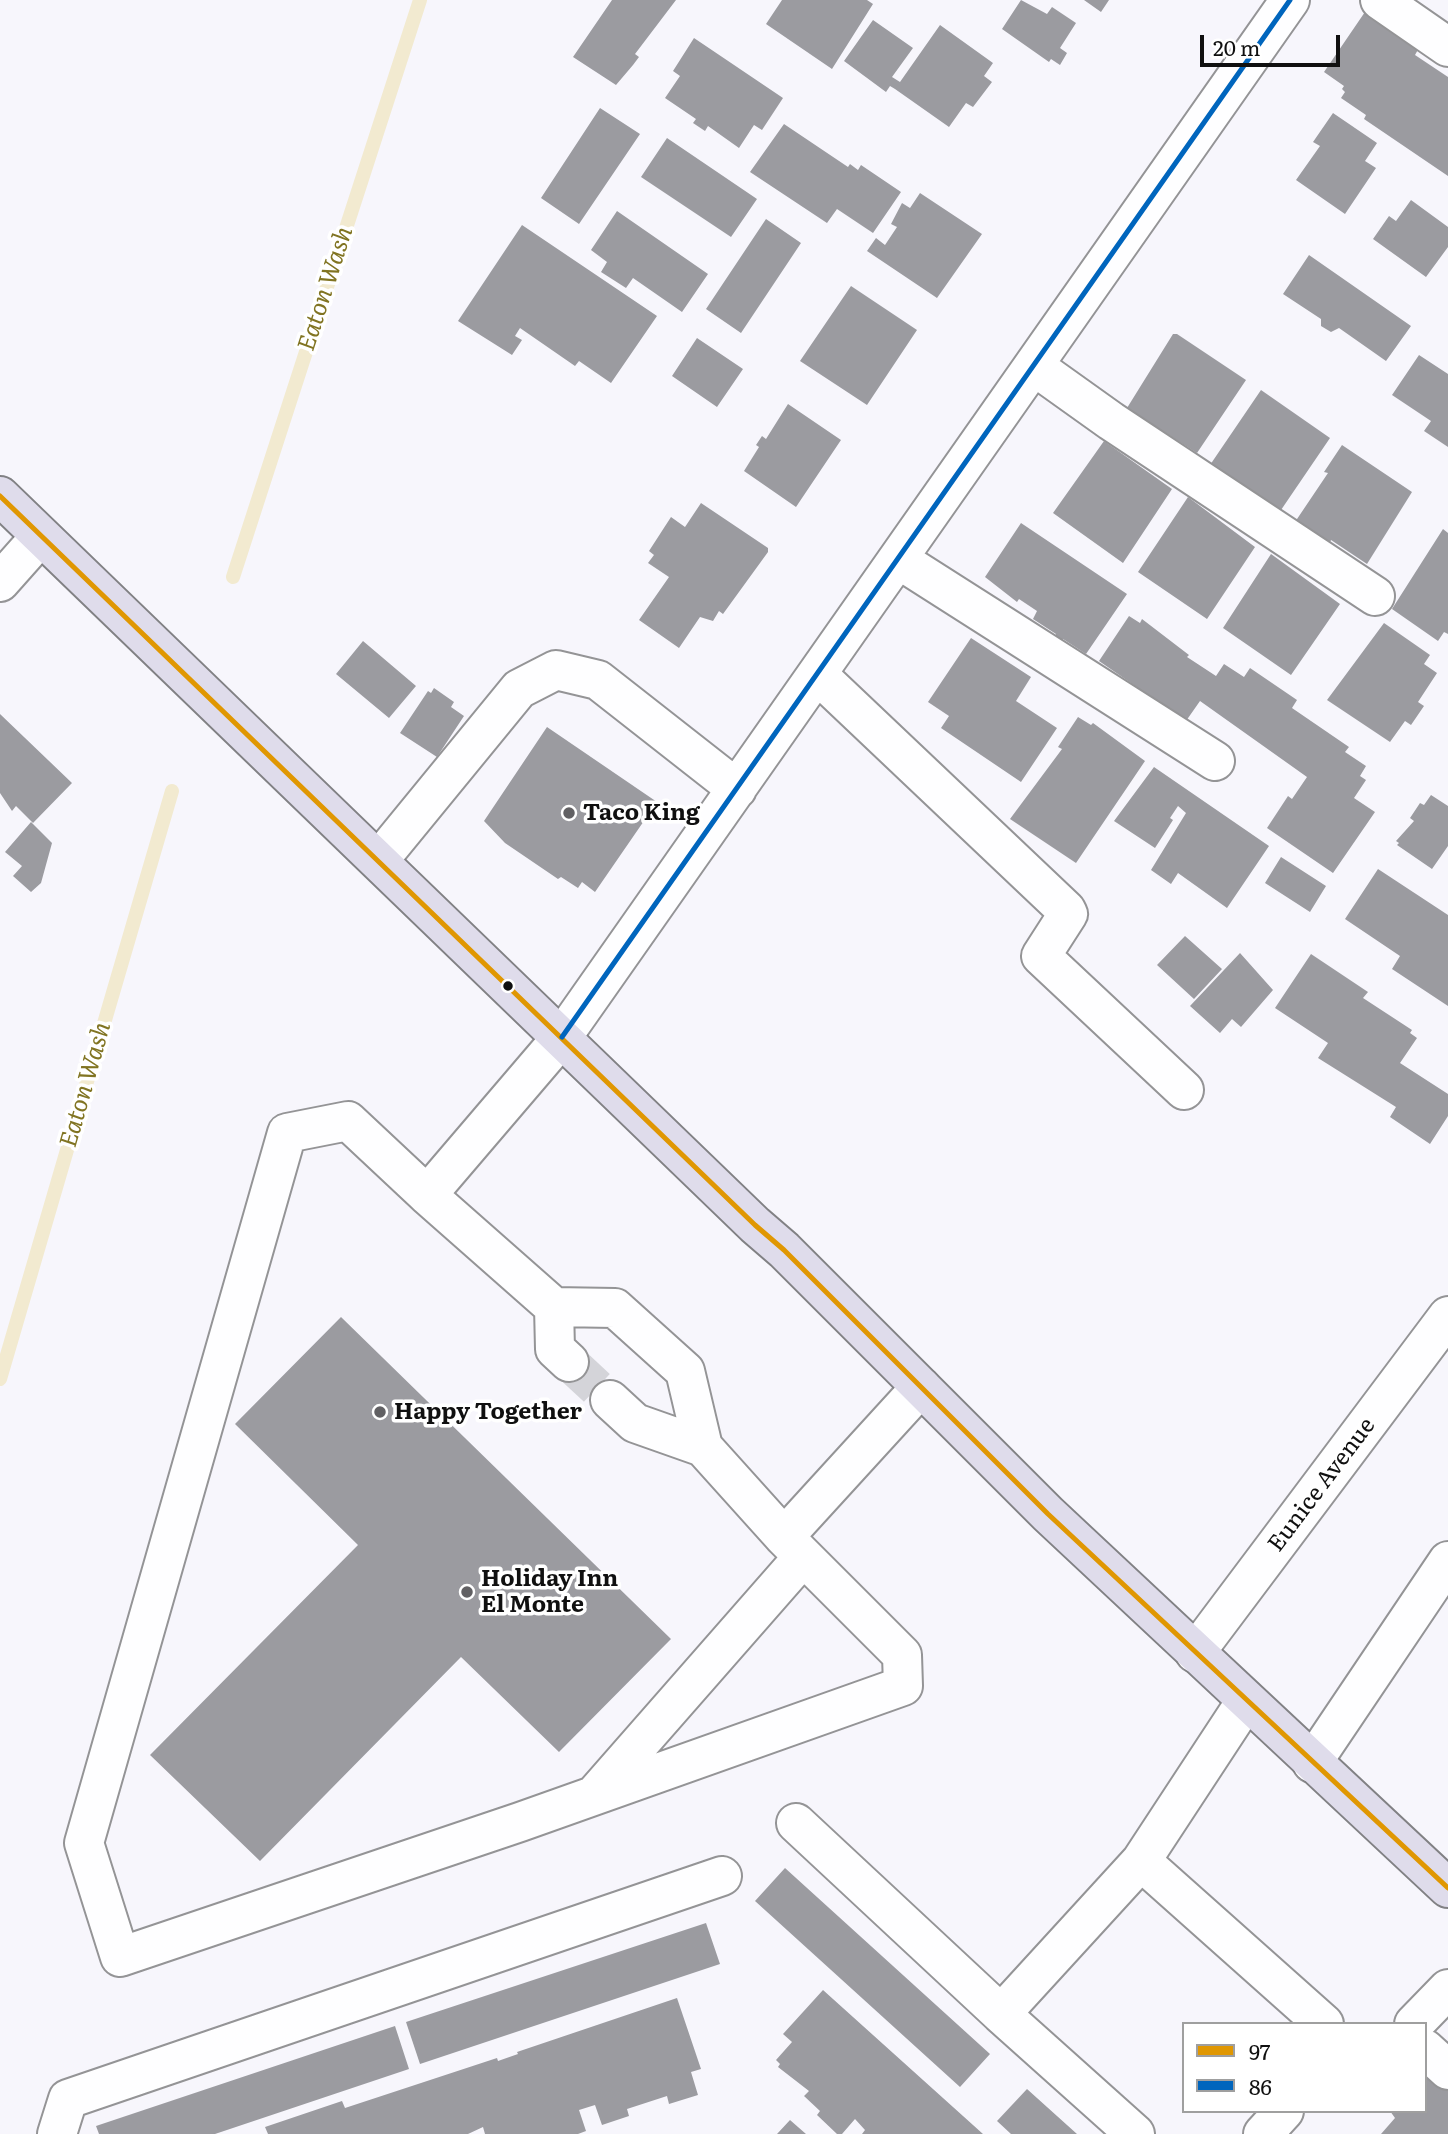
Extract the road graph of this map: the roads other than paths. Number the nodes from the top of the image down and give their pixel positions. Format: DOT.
graph roads {
  1 [pos="1290,0"];
  2 [pos="1380,0"];
  3 [pos="1448,47"];
  4 [pos="1034,366"];
  5 [pos="0,496"];
  6 [pos="40,537"];
  7 [pos="898,559"];
  8 [pos="0,582"];
  9 [pos="1375,596"];
  10 [pos="817,674"];
  11 [pos="1215,761"];
  12 [pos="737,789"];
  13 [pos="379,860"];
  14 [pos="562,1037"];
  15 [pos="1184,1090"];
  16 [pos="427,1195"];
  17 [pos="554,1307"];
  18 [pos="1448,1316"];
  19 [pos="569,1362"];
  20 [pos="921,1387"];
  21 [pos="610,1400"];
  22 [pos="703,1447"];
  23 [pos="794,1547"];
  24 [pos="1448,1561"];
  25 [pos="1195,1653"];
  26 [pos="1246,1702"];
  27 [pos="1312,1763"];
  28 [pos="596,1794"];
  29 [pos="796,1823"];
  30 [pos="1141,1861"];
  31 [pos="722,1877"];
  32 [pos="1447,1887"];
  33 [pos="1448,1989"];
  34 [pos="1001,2014"];
  35 [pos="1322,2022"];
  36 [pos="1416,2022"];
  37 [pos="1427,2051"];
  38 [pos="1448,2070"];
  39 [pos="1282,2113"];
  40 [pos="57,2134"];
  41 [pos="1135,2134"];
  42 [pos="1263,2134"];
  1 -- 4 [label="street"];
  2 -- 3 [label="street"];
  4 -- 7 [label="street"];
  4 -- 9 [label="street"];
  5 -- 6 [label="main road"];
  6 -- 8 [label="street"];
  6 -- 13 [label="main road"];
  7 -- 10 [label="street"];
  7 -- 11 [label="street"];
  10 -- 12 [label="street"];
  10 -- 15 [label="street"];
  12 -- 13 [label="street"];
  12 -- 14 [label="street"];
  13 -- 14 [label="main road"];
  14 -- 16 [label="street"];
  14 -- 20 [label="main road"];
  16 -- 17 [label="street"];
  16 -- 28 [label="street"];
  17 -- 19 [label="street"];
  17 -- 22 [label="street"];
  18 -- 25 [label="street, Eunice Avenue"];
  20 -- 23 [label="street"];
  20 -- 25 [label="main road"];
  21 -- 22 [label="street"];
  22 -- 23 [label="street"];
  23 -- 28 [label="street"];
  23 -- 28 [label="street"];
  24 -- 27 [label="street"];
  25 -- 26 [label="main road"];
  26 -- 27 [label="main road"];
  26 -- 30 [label="street"];
  27 -- 32 [label="main road"];
  29 -- 34 [label="street"];
  30 -- 34 [label="street"];
  30 -- 35 [label="street"];
  31 -- 40 [label="street"];
  33 -- 36 [label="street"];
  34 -- 41 [label="street"];
  37 -- 38 [label="street"];
  39 -- 42 [label="street"];
}
